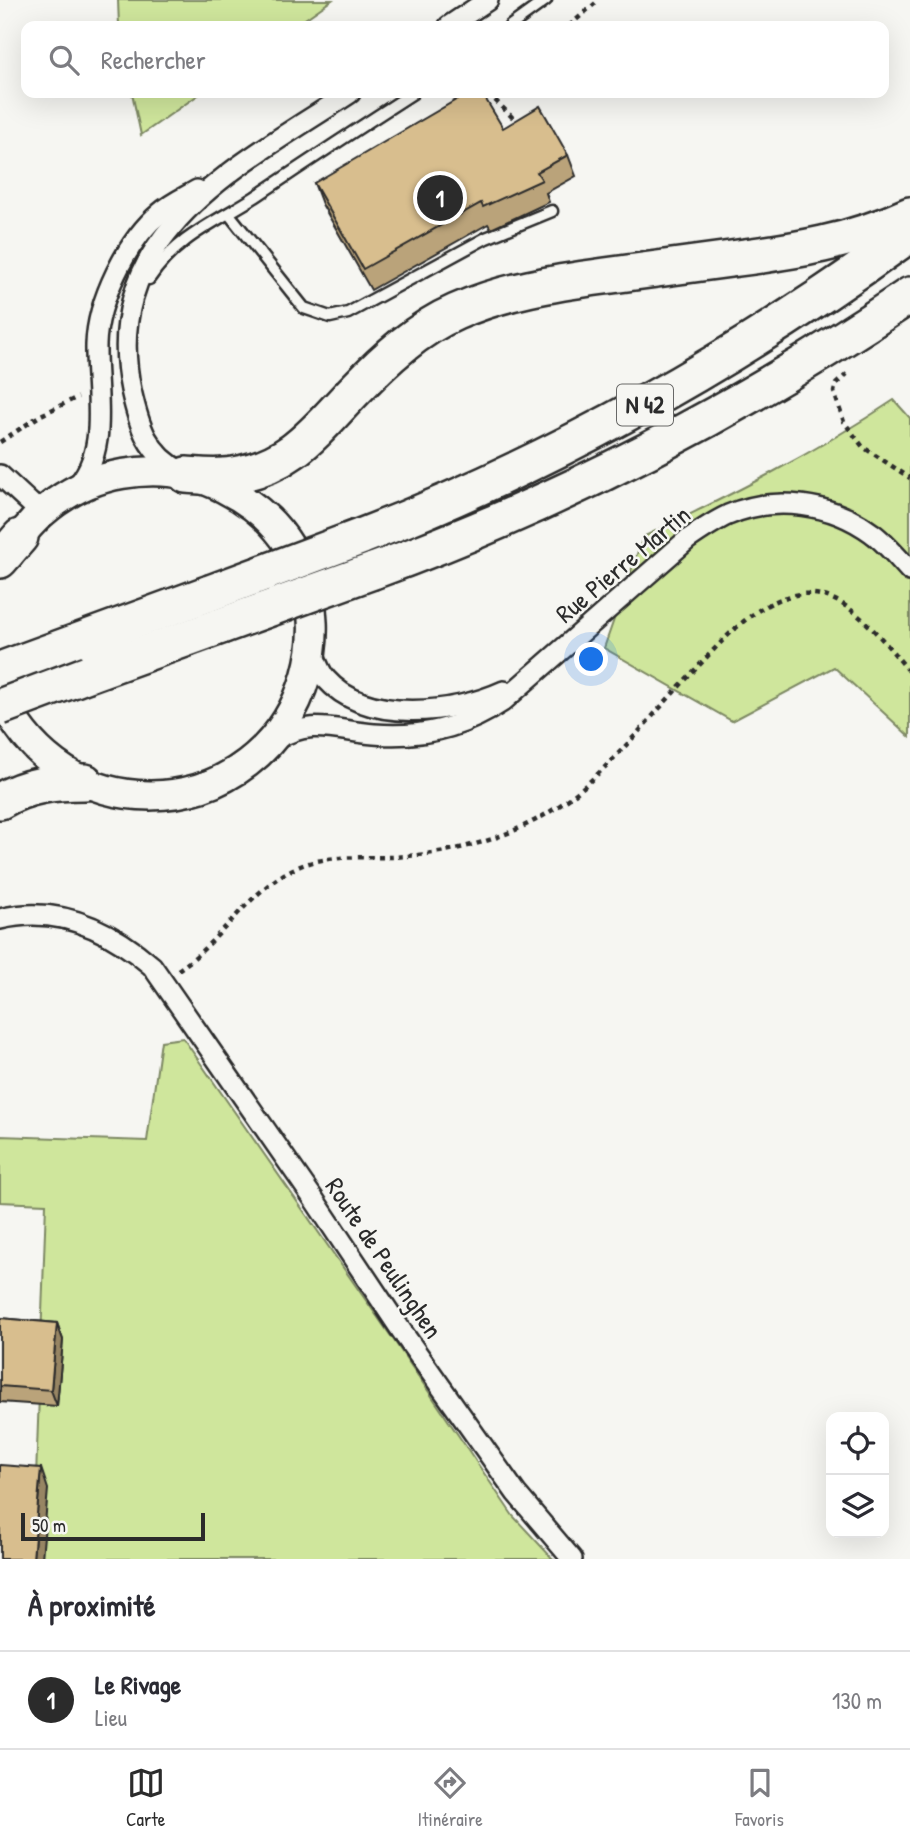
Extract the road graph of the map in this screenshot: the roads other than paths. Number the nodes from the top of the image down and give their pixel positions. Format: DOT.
graph roads {
  1 [pos="488,0"];
  2 [pos="546,0"];
  3 [pos="456,21"];
  4 [pos="517,21"];
  5 [pos="342,98"];
  6 [pos="405,98"];
  7 [pos="226,175"];
  8 [pos="552,211"];
  9 [pos="229,214"];
  10 [pos="910,215"];
  11 [pos="910,234"];
  12 [pos="910,295"];
  13 [pos="127,315"];
  14 [pos="0,475"];
  15 [pos="186,475"];
  16 [pos="71,492"];
  17 [pos="20,537"];
  18 [pos="910,571"];
  19 [pos="0,573"];
  20 [pos="312,650"];
  21 [pos="0,670"];
  22 [pos="527,681"];
  23 [pos="0,694"];
  24 [pos="0,707"];
  25 [pos="271,742"];
  26 [pos="85,782"];
  27 [pos="0,801"];
  28 [pos="0,919"];
  29 [pos="572,1559"];
  1 -- 3 [label="street"];
  2 -- 4 [label="lane"];
  5 -- 7 [label="street"];
  6 -- 9 [label="lane"];
  7 -- 13 [label="street"];
  7 -- 16 [label="street"];
  8 -- 9 [label="lane"];
  9 -- 13 [label="lane"];
  10 -- 15 [label="highway"];
  11 -- 21 [label="highway, N 42, bridge"];
  12 -- 24 [label="highway, N 42, bridge"];
  13 -- 15 [label="street"];
  14 -- 17 [label="street"];
  15 -- 16 [label="street"];
  15 -- 20 [label="street"];
  16 -- 17 [label="street"];
  17 -- 19 [label="street"];
  18 -- 22 [label="street, Rue Pierre Martin"];
  20 -- 22 [label="street, Rue Pierre Martin"];
  20 -- 25 [label="street"];
  22 -- 25 [label="street, Rue Pierre Martin"];
  23 -- 26 [label="street"];
  25 -- 26 [label="street"];
  26 -- 27 [label="highway"];
  28 -- 29 [label="street, Route de Peulinghen"];
}
